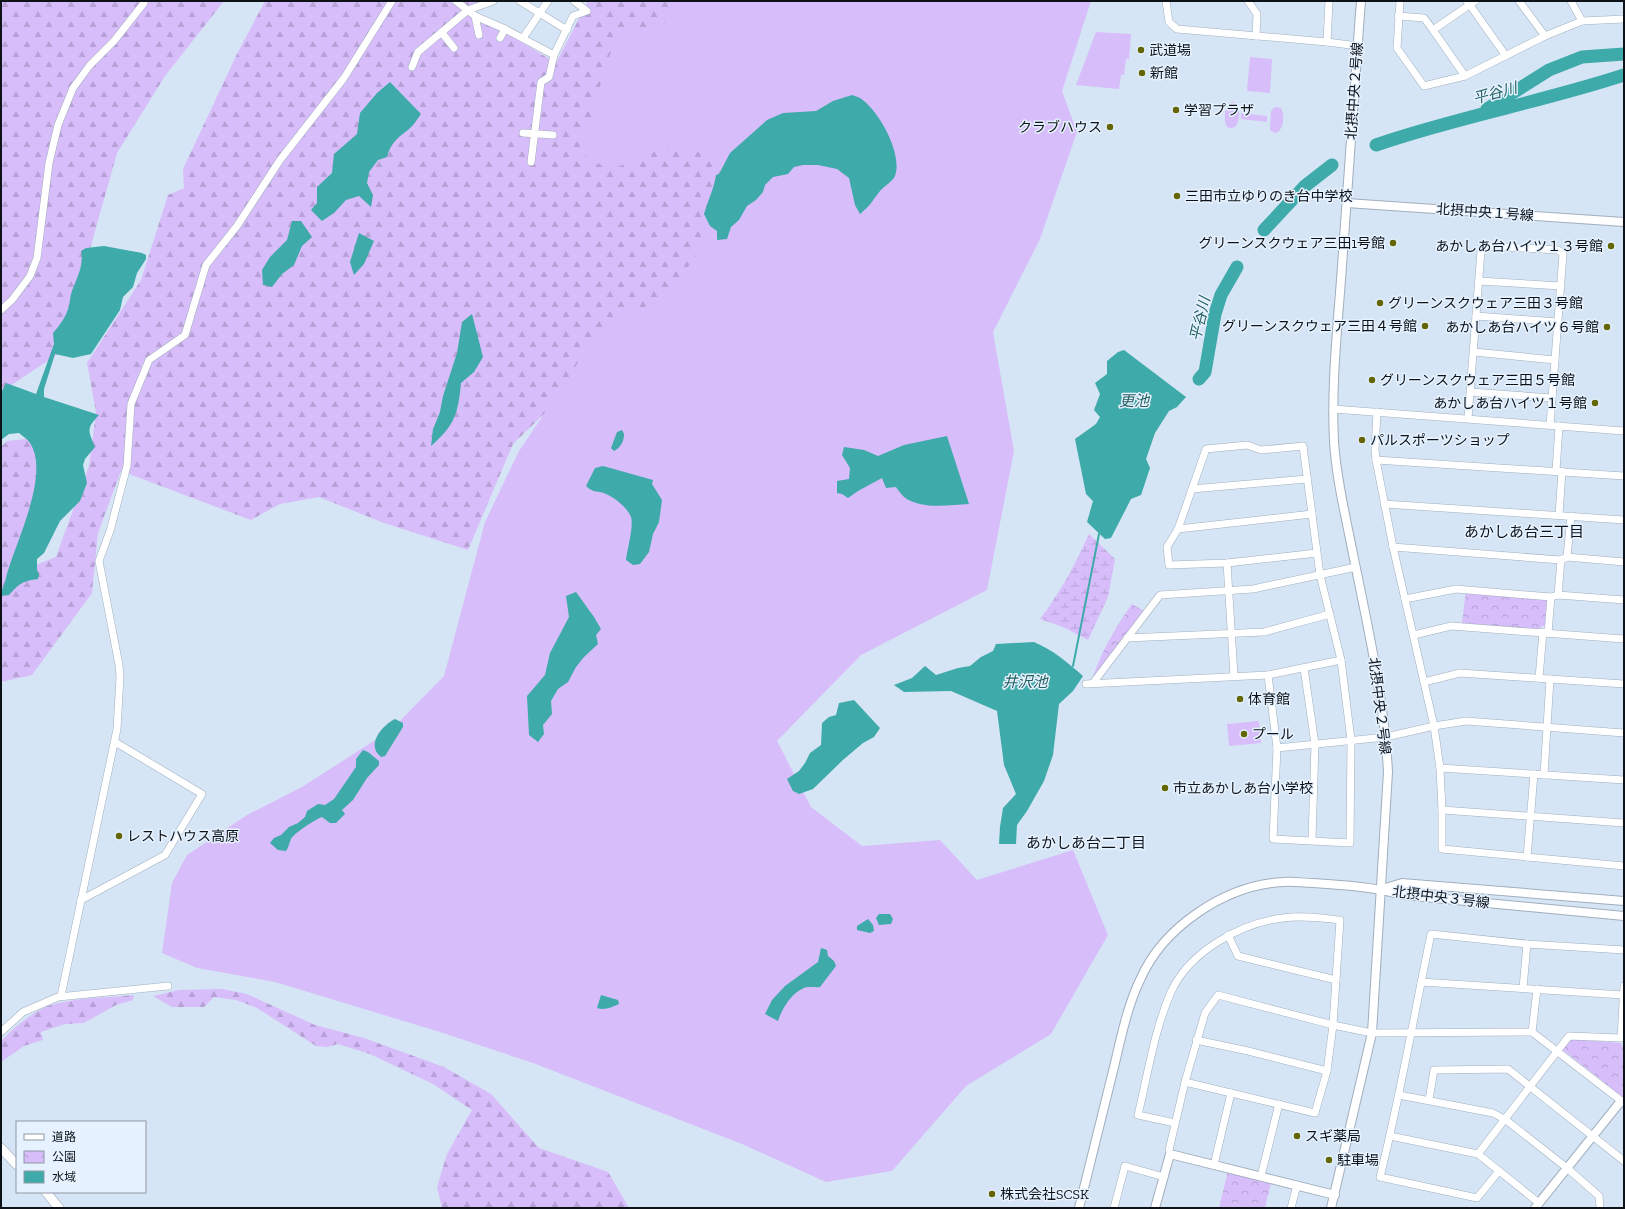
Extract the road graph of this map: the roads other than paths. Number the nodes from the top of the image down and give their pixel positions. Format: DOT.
graph roads {
  1 [pos="392,1"];
  2 [pos="493,1"];
  3 [pos="520,1"];
  4 [pos="548,1"];
  5 [pos="574,1"];
  6 [pos="1166,1"];
  7 [pos="1248,1"];
  8 [pos="1329,1"];
  9 [pos="1361,1"];
  10 [pos="1400,1"];
  11 [pos="1519,1"];
  12 [pos="1571,1"];
  13 [pos="459,2"];
  14 [pos="1470,2"];
  15 [pos="144,4"];
  16 [pos="468,10"];
  17 [pos="540,13"];
  18 [pos="475,16"];
  19 [pos="1398,16"];
  20 [pos="1624,19"];
  21 [pos="1582,21"];
  22 [pos="505,29"];
  23 [pos="567,30"];
  24 [pos="1433,30"];
  25 [pos="442,33"];
  26 [pos="479,35"];
  27 [pos="1256,36"];
  28 [pos="1545,36"];
  29 [pos="500,38"];
  30 [pos="523,38"];
  31 [pos="1327,42"];
  32 [pos="1358,46"];
  33 [pos="454,48"];
  34 [pos="554,55"];
  35 [pos="1506,56"];
  36 [pos="412,67"];
  37 [pos="1465,76"];
  38 [pos="523,132"];
  39 [pos="534,134"];
  40 [pos="553,135"];
  41 [pos="531,162"];
  42 [pos="1347,202"];
  43 [pos="1624,222"];
  44 [pos="1479,281"];
  45 [pos="1561,286"];
  46 [pos="1,310"];
  47 [pos="1476,316"];
  48 [pos="1558,322"];
  49 [pos="1474,352"];
  50 [pos="1555,360"];
  51 [pos="1471,392"];
  52 [pos="1552,398"];
  53 [pos="1334,409"];
  54 [pos="1377,412"];
  55 [pos="1468,418"];
  56 [pos="1550,425"];
  57 [pos="1559,426"];
  58 [pos="1624,431"];
  59 [pos="1376,460"];
  60 [pos="1559,471"];
  61 [pos="1624,476"];
  62 [pos="1307,479"];
  63 [pos="1192,489"];
  64 [pos="1384,504"];
  65 [pos="1312,514"];
  66 [pos="1558,515"];
  67 [pos="1571,516"];
  68 [pos="1624,520"];
  69 [pos="1178,529"];
  70 [pos="1393,547"];
  71 [pos="1317,553"];
  72 [pos="1564,558"];
  73 [pos="1624,562"];
  74 [pos="1227,563"];
  75 [pos="1356,567"];
  76 [pos="1320,575"];
  77 [pos="1228,590"];
  78 [pos="1554,596"];
  79 [pos="1406,599"];
  80 [pos="1624,600"];
  81 [pos="1330,614"];
  82 [pos="1546,632"];
  83 [pos="1231,634"];
  84 [pos="1414,635"];
  85 [pos="1127,638"];
  86 [pos="1624,639"];
  87 [pos="1340,660"];
  88 [pos="1304,668"];
  89 [pos="1268,675"];
  90 [pos="1234,676"];
  91 [pos="1539,678"];
  92 [pos="1550,679"];
  93 [pos="1424,682"];
  94 [pos="1624,684"];
  95 [pos="1434,726"];
  96 [pos="1547,727"];
  97 [pos="1624,733"];
  98 [pos="1386,737"];
  99 [pos="1351,740"];
  100 [pos="114,742"];
  101 [pos="1315,744"];
  102 [pos="1277,748"];
  103 [pos="1440,768"];
  104 [pos="1534,774"];
  105 [pos="1544,775"];
  106 [pos="1624,780"];
  107 [pos="1442,810"];
  108 [pos="1530,817"];
  109 [pos="1624,823"];
  110 [pos="1312,840"];
  111 [pos="1527,857"];
  112 [pos="1624,866"];
  113 [pos="1381,889"];
  114 [pos="81,900"];
  115 [pos="1624,901"];
  116 [pos="1624,916"];
  117 [pos="1228,935"];
  118 [pos="1527,944"];
  119 [pos="1624,950"];
  120 [pos="1336,980"];
  121 [pos="1421,982"];
  122 [pos="168,986"];
  123 [pos="1624,986"];
  124 [pos="1523,988"];
  125 [pos="1537,989"];
  126 [pos="1623,995"];
  127 [pos="61,996"];
  128 [pos="1333,1025"];
  129 [pos="1,1032"];
  130 [pos="1532,1032"];
  131 [pos="1372,1033"];
  132 [pos="1410,1034"];
  133 [pos="1196,1040"];
  134 [pos="1558,1051"];
  135 [pos="1327,1071"];
  136 [pos="1185,1082"];
  137 [pos="1531,1086"];
  138 [pos="1231,1093"];
  139 [pos="1400,1095"];
  140 [pos="1429,1100"];
  141 [pos="1623,1102"];
  142 [pos="1278,1104"];
  143 [pos="1506,1120"];
  144 [pos="1175,1123"];
  145 [pos="1593,1135"];
  146 [pos="1390,1136"];
  147 [pos="1,1148"];
  148 [pos="1170,1154"];
  149 [pos="1478,1154"];
  150 [pos="1624,1161"];
  151 [pos="16,1164"];
  152 [pos="1214,1165"];
  153 [pos="1567,1168"];
  154 [pos="1499,1171"];
  155 [pos="1261,1176"];
  156 [pos="1164,1177"];
  157 [pos="1297,1185"];
  158 [pos="47,1193"];
  159 [pos="1335,1195"];
  160 [pos="1537,1205"];
  161 [pos="59,1208"];
  162 [pos="1080,1208"];
  163 [pos="1114,1208"];
  164 [pos="1156,1208"];
  165 [pos="1291,1208"];
  166 [pos="1331,1208"];
  167 [pos="1600,1208"];
  1 -- 100 [label="street"];
  2 -- 16 [label="street"];
  3 -- 17 [label="street"];
  4 -- 17 [label="street"];
  5 -- 23 [label="street"];
  6 -- 27 [label="street"];
  7 -- 27 [label="street"];
  8 -- 31 [label="street"];
  9 -- 32 [label="street, 北摂中央２号線"];
  10 -- 19 [label="street"];
  11 -- 28 [label="street"];
  12 -- 21 [label="street"];
  13 -- 16 [label="street"];
  14 -- 24 [label="street"];
  14 -- 35 [label="street"];
  15 -- 46 [label="street"];
  16 -- 18 [label="street"];
  16 -- 25 [label="street"];
  17 -- 23 [label="street"];
  17 -- 30 [label="street"];
  18 -- 22 [label="street"];
  18 -- 26 [label="street"];
  19 -- 24 [label="street"];
  19 -- 37 [label="street"];
  20 -- 21 [label="street"];
  21 -- 28 [label="street"];
  22 -- 29 [label="street"];
  22 -- 30 [label="street"];
  23 -- 34 [label="street"];
  24 -- 37 [label="street"];
  25 -- 33 [label="street"];
  25 -- 36 [label="street"];
  27 -- 31 [label="street"];
  28 -- 35 [label="street"];
  30 -- 34 [label="street"];
  31 -- 32 [label="street"];
  32 -- 42 [label="street, 北摂中央２号線"];
  34 -- 39 [label="street"];
  35 -- 37 [label="street"];
  38 -- 39 [label="street"];
  39 -- 40 [label="street"];
  39 -- 41 [label="street"];
  42 -- 43 [label="street, 北摂中央１号線"];
  42 -- 53 [label="street, 北摂中央２号線"];
  44 -- 45 [label="street"];
  44 -- 45 [label="street"];
  44 -- 47 [label="street"];
  45 -- 48 [label="street"];
  47 -- 48 [label="street"];
  47 -- 49 [label="street"];
  48 -- 50 [label="street"];
  49 -- 50 [label="street"];
  49 -- 51 [label="street"];
  50 -- 52 [label="street"];
  51 -- 52 [label="street"];
  51 -- 55 [label="street"];
  52 -- 56 [label="street"];
  53 -- 54 [label="street"];
  53 -- 75 [label="street, 北摂中央２号線"];
  54 -- 55 [label="street"];
  54 -- 59 [label="street"];
  55 -- 56 [label="street"];
  56 -- 57 [label="street"];
  57 -- 58 [label="street"];
  57 -- 60 [label="street"];
  59 -- 60 [label="street"];
  59 -- 64 [label="street"];
  60 -- 61 [label="street"];
  60 -- 66 [label="street"];
  62 -- 63 [label="street"];
  62 -- 63 [label="street"];
  62 -- 65 [label="street"];
  63 -- 69 [label="street"];
  64 -- 66 [label="street"];
  64 -- 70 [label="street"];
  65 -- 69 [label="street"];
  65 -- 71 [label="street"];
  66 -- 67 [label="street"];
  67 -- 68 [label="street"];
  67 -- 72 [label="street"];
  69 -- 74 [label="street"];
  70 -- 72 [label="street"];
  70 -- 79 [label="street"];
  71 -- 74 [label="street"];
  71 -- 76 [label="street"];
  72 -- 73 [label="street"];
  72 -- 78 [label="street"];
  74 -- 77 [label="street"];
  75 -- 76 [label="street"];
  75 -- 98 [label="street, 北摂中央２号線"];
  76 -- 77 [label="street"];
  76 -- 81 [label="street"];
  77 -- 83 [label="street"];
  77 -- 85 [label="street"];
  78 -- 79 [label="street"];
  78 -- 80 [label="street"];
  78 -- 82 [label="street"];
  79 -- 84 [label="street"];
  81 -- 83 [label="street"];
  81 -- 87 [label="street"];
  82 -- 84 [label="street"];
  82 -- 86 [label="street"];
  82 -- 91 [label="street"];
  83 -- 85 [label="street"];
  83 -- 90 [label="street"];
  84 -- 93 [label="street"];
  85 -- 90 [label="street"];
  87 -- 88 [label="street"];
  87 -- 99 [label="street"];
  88 -- 89 [label="street"];
  88 -- 101 [label="street"];
  89 -- 90 [label="street"];
  89 -- 102 [label="street"];
  91 -- 92 [label="street"];
  91 -- 93 [label="street"];
  92 -- 94 [label="street"];
  92 -- 96 [label="street"];
  93 -- 95 [label="street"];
  95 -- 96 [label="street"];
  95 -- 98 [label="street"];
  95 -- 103 [label="street"];
  96 -- 97 [label="street"];
  96 -- 105 [label="street"];
  98 -- 99 [label="street"];
  98 -- 113 [label="street, 北摂中央２号線"];
  99 -- 101 [label="street"];
  99 -- 110 [label="street"];
  100 -- 114 [label="street"];
  100 -- 114 [label="street"];
  101 -- 102 [label="street"];
  101 -- 110 [label="street"];
  102 -- 110 [label="street"];
  103 -- 104 [label="street"];
  103 -- 107 [label="street"];
  104 -- 105 [label="street"];
  104 -- 108 [label="street"];
  105 -- 106 [label="street"];
  107 -- 108 [label="street"];
  107 -- 111 [label="street"];
  108 -- 109 [label="street"];
  108 -- 111 [label="street"];
  111 -- 112 [label="street"];
  113 -- 115 [label="street, 北摂中央３号線"];
  113 -- 116 [label="street, 北摂中央３号線"];
  113 -- 131 [label="street, 北摂中央２号線"];
  113 -- 162 [label="street"];
  114 -- 127 [label="street"];
  117 -- 120 [label="street"];
  117 -- 120 [label="street"];
  117 -- 144 [label="street"];
  118 -- 119 [label="street"];
  118 -- 121 [label="street"];
  118 -- 124 [label="street"];
  120 -- 128 [label="street"];
  121 -- 124 [label="street"];
  121 -- 132 [label="street"];
  122 -- 127 [label="street"];
  123 -- 126 [label="street"];
  124 -- 125 [label="street"];
  125 -- 126 [label="street"];
  125 -- 130 [label="street"];
  126 -- 134 [label="street"];
  127 -- 129 [label="street"];
  128 -- 131 [label="street"];
  128 -- 133 [label="street"];
  128 -- 135 [label="street"];
  130 -- 132 [label="street"];
  130 -- 134 [label="street"];
  131 -- 132 [label="street"];
  131 -- 159 [label="street, 北摂中央２号線"];
  132 -- 139 [label="street"];
  133 -- 135 [label="street"];
  133 -- 136 [label="street"];
  134 -- 137 [label="street"];
  134 -- 141 [label="street"];
  135 -- 142 [label="street"];
  136 -- 138 [label="street"];
  136 -- 144 [label="street"];
  137 -- 140 [label="street"];
  137 -- 143 [label="street"];
  137 -- 145 [label="street"];
  138 -- 142 [label="street"];
  138 -- 152 [label="street"];
  139 -- 140 [label="street"];
  139 -- 146 [label="street"];
  140 -- 143 [label="street"];
  141 -- 145 [label="street"];
  142 -- 155 [label="street"];
  143 -- 149 [label="street"];
  143 -- 153 [label="street"];
  144 -- 148 [label="street"];
  145 -- 150 [label="street"];
  145 -- 153 [label="street"];
  146 -- 149 [label="street"];
  146 -- 154 [label="street"];
  147 -- 151 [label="main road"];
  148 -- 152 [label="street"];
  148 -- 156 [label="street"];
  149 -- 154 [label="street"];
  152 -- 155 [label="street"];
  153 -- 160 [label="street"];
  153 -- 167 [label="street"];
  154 -- 160 [label="street"];
  155 -- 157 [label="street"];
  156 -- 163 [label="street"];
  156 -- 164 [label="street"];
  157 -- 159 [label="street"];
  157 -- 165 [label="street"];
  158 -- 161 [label="main road"];
  159 -- 166 [label="street, 北摂中央２号線"];
}
